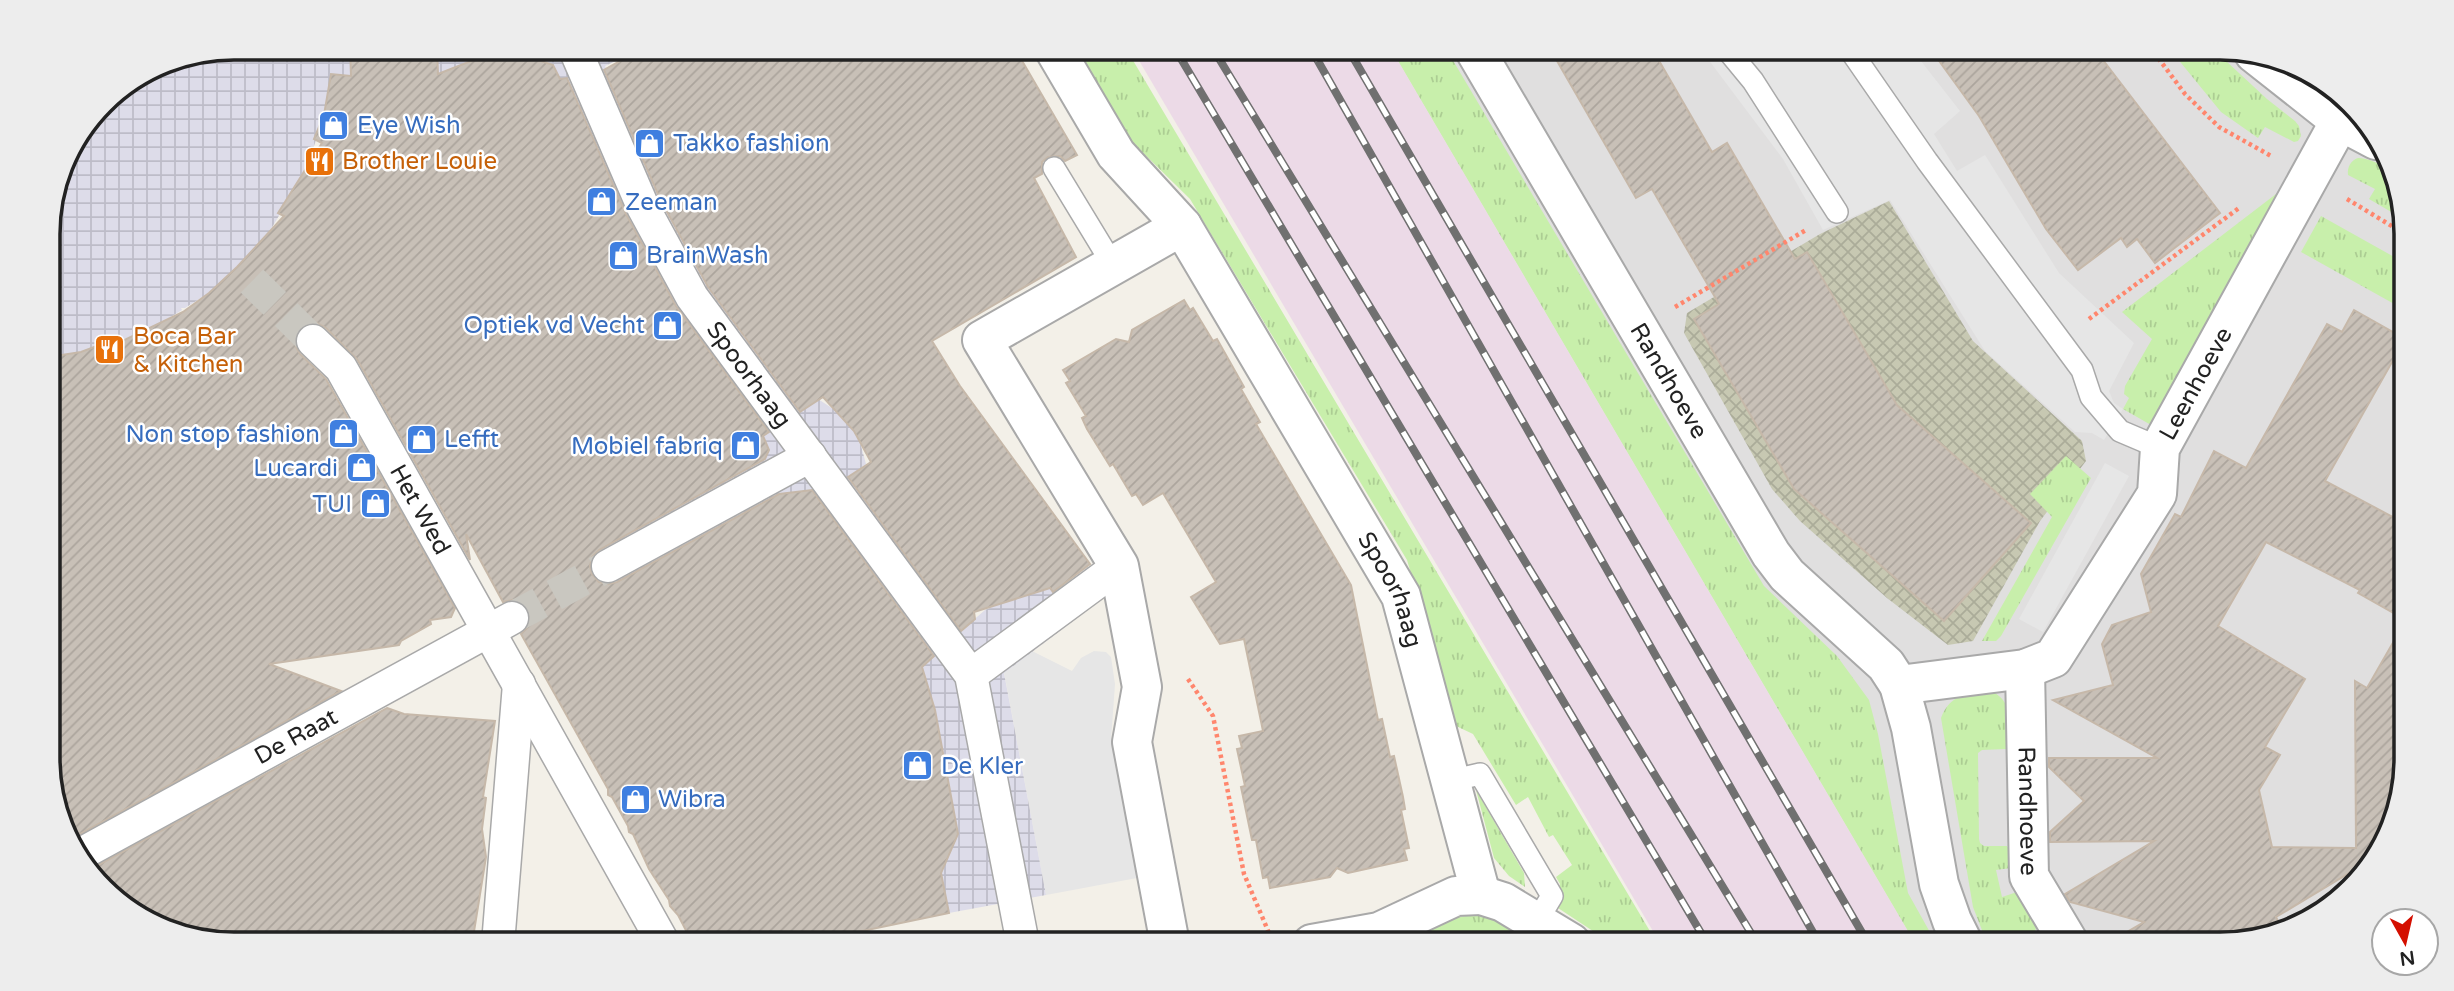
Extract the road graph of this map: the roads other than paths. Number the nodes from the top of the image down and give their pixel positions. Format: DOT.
graph roads {
  1 [pos="580,60"];
  2 [pos="1061,60"];
  3 [pos="1481,60"];
  4 [pos="1736,60"];
  5 [pos="1857,60"];
  6 [pos="2273,68"];
  7 [pos="2340,121"];
  8 [pos="2361,132"];
  9 [pos="1054,168"];
  10 [pos="1837,212"];
  11 [pos="1182,226"];
  12 [pos="1112,265"];
  13 [pos="313,341"];
  14 [pos="2160,447"];
  15 [pos="810,456"];
  16 [pos="608,566"];
  17 [pos="1119,566"];
  18 [pos="501,625"];
  19 [pos="2025,668"];
  20 [pos="971,675"];
  21 [pos="519,684"];
  22 [pos="1899,685"];
  23 [pos="1450,781"];
  24 [pos="87,851"];
  25 [pos="1481,895"];
  26 [pos="1537,921"];
  27 [pos="1379,931"];
  28 [pos="1553,931"];
  29 [pos="1958,931"];
  30 [pos="2062,931"];
  31 [pos="499,932"];
  32 [pos="657,932"];
  33 [pos="1021,932"];
  34 [pos="1168,932"];
  1 -- 15 [label="street, Spoorhaag"];
  2 -- 11 [label="street, Spoorhaag"];
  3 -- 22 [label="street, Randhoeve"];
  4 -- 10 [label="lane"];
  5 -- 14 [label="lane"];
  6 -- 7 [label="street"];
  7 -- 8 [label="street"];
  7 -- 14 [label="street, Leenhoeve"];
  9 -- 12 [label="lane"];
  11 -- 12 [label="street"];
  11 -- 23 [label="street, Spoorhaag"];
  12 -- 17 [label="street"];
  13 -- 18 [label="street, Het Wed"];
  14 -- 19 [label="street, Leenhoeve"];
  15 -- 16 [label="street"];
  15 -- 20 [label="street, Spoorhaag"];
  17 -- 20 [label="street"];
  17 -- 34 [label="street"];
  18 -- 21 [label="street, Het Wed"];
  18 -- 24 [label="street, De Raat"];
  19 -- 22 [label="street"];
  19 -- 30 [label="street, Randhoeve"];
  20 -- 33 [label="street, Spoorhaag"];
  21 -- 31 [label="street"];
  21 -- 32 [label="street, Het Wed"];
  22 -- 29 [label="street, Randhoeve"];
  23 -- 25 [label="street, Spoorhaag"];
  23 -- 26 [label="lane"];
  25 -- 26 [label="street"];
  25 -- 27 [label="street"];
  26 -- 28 [label="street"];
}
